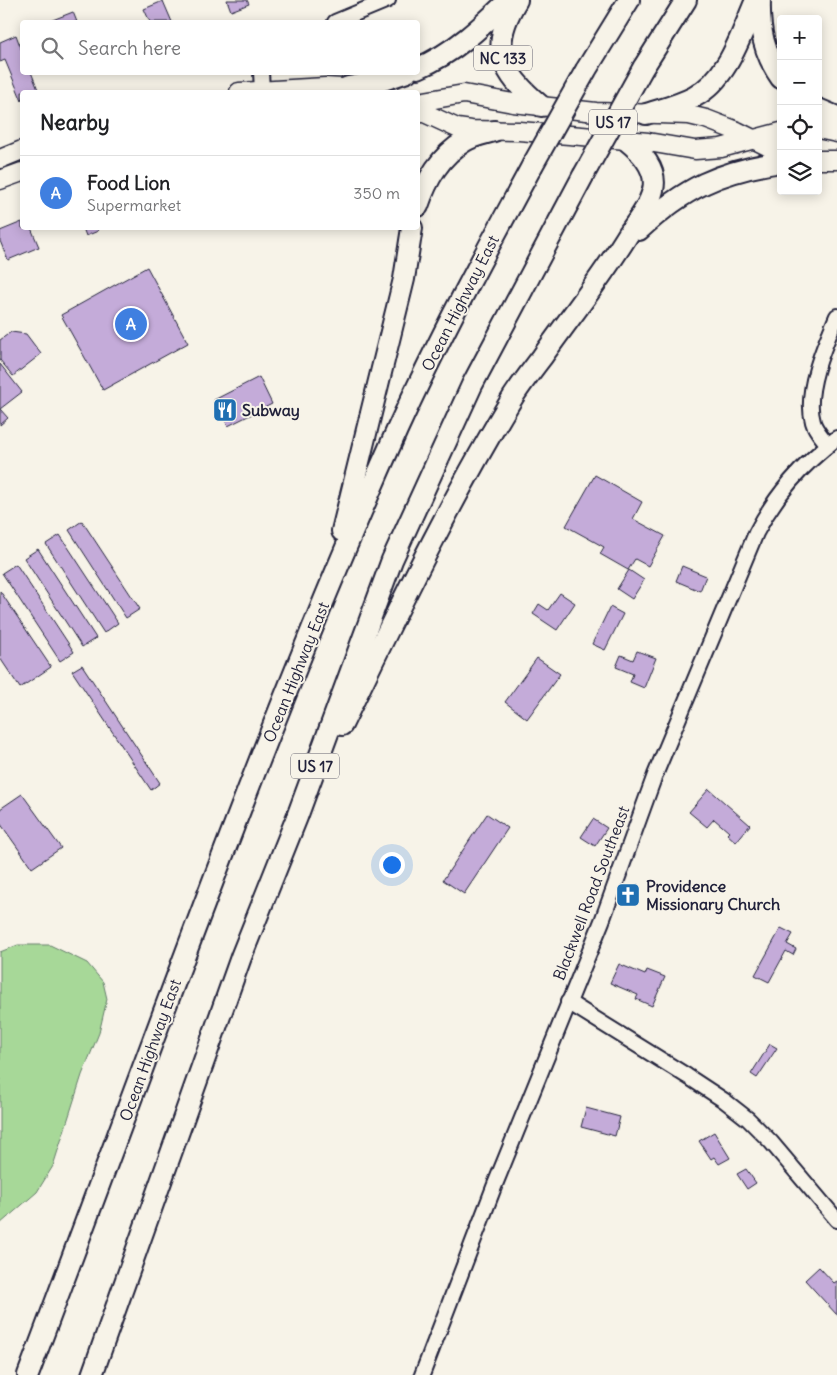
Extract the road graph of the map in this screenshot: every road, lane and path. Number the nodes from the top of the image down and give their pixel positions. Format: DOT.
graph roads {
  1 [pos="388,0"];
  2 [pos="510,0"];
  3 [pos="517,0"];
  4 [pos="629,0"];
  5 [pos="686,0"];
  6 [pos="756,0"];
  7 [pos="760,0"];
  8 [pos="340,20"];
  9 [pos="420,67"];
  10 [pos="777,72"];
  11 [pos="261,75"];
  12 [pos="398,75"];
  13 [pos="348,87"];
  14 [pos="261,90"];
  15 [pos="271,90"];
  16 [pos="364,90"];
  17 [pos="420,102"];
  18 [pos="542,106"];
  19 [pos="420,111"];
  20 [pos="822,111"];
  21 [pos="646,114"];
  22 [pos="837,117"];
  23 [pos="822,130"];
  24 [pos="494,131"];
  25 [pos="777,133"];
  26 [pos="837,133"];
  27 [pos="751,139"];
  28 [pos="626,140"];
  29 [pos="20,151"];
  30 [pos="777,151"];
  31 [pos="0,159"];
  32 [pos="822,160"];
  33 [pos="837,160"];
  34 [pos="777,163"];
  35 [pos="20,173"];
  36 [pos="0,180"];
  37 [pos="420,200"];
  38 [pos="412,230"];
  39 [pos="620,249"];
  40 [pos="837,316"];
  41 [pos="832,441"];
  42 [pos="292,680"];
  43 [pos="297,817"];
  44 [pos="568,1002"];
  45 [pos="837,1220"];
  46 [pos="28,1375"];
  47 [pos="92,1375"];
  48 [pos="422,1375"];
  1 -- 8 [label="street"];
  2 -- 9 [label="highway"];
  3 -- 18 [label="highway, NC 133"];
  4 -- 42 [label="highway, Ocean Highway East / US 17, bridge"];
  5 -- 43 [label="highway, US 17, bridge"];
  6 -- 21 [label="highway"];
  7 -- 10 [label="highway"];
  11 -- 14 [label="street"];
  12 -- 13 [label="highway"];
  13 -- 15 [label="main road"];
  13 -- 16 [label="main road"];
  17 -- 18 [label="main road"];
  18 -- 21 [label="main road"];
  19 -- 24 [label="main road"];
  20 -- 22 [label="highway"];
  21 -- 27 [label="main road"];
  23 -- 26 [label="main road"];
  24 -- 28 [label="main road"];
  24 -- 37 [label="highway"];
  25 -- 27 [label="main road"];
  27 -- 28 [label="main road"];
  27 -- 30 [label="main road"];
  28 -- 39 [label="highway"];
  29 -- 31 [label="main road"];
  32 -- 33 [label="main road"];
  34 -- 39 [label="highway"];
  35 -- 36 [label="main road"];
  38 -- 42 [label="highway"];
  39 -- 43 [label="highway"];
  40 -- 41 [label="street, Blackwell Road Southeast"];
  41 -- 44 [label="street, Blackwell Road Southeast"];
  42 -- 46 [label="highway, Ocean Highway East / US 17"];
  43 -- 47 [label="highway, US 17"];
  44 -- 45 [label="street"];
  44 -- 48 [label="street, Blackwell Road Southeast"];
}
